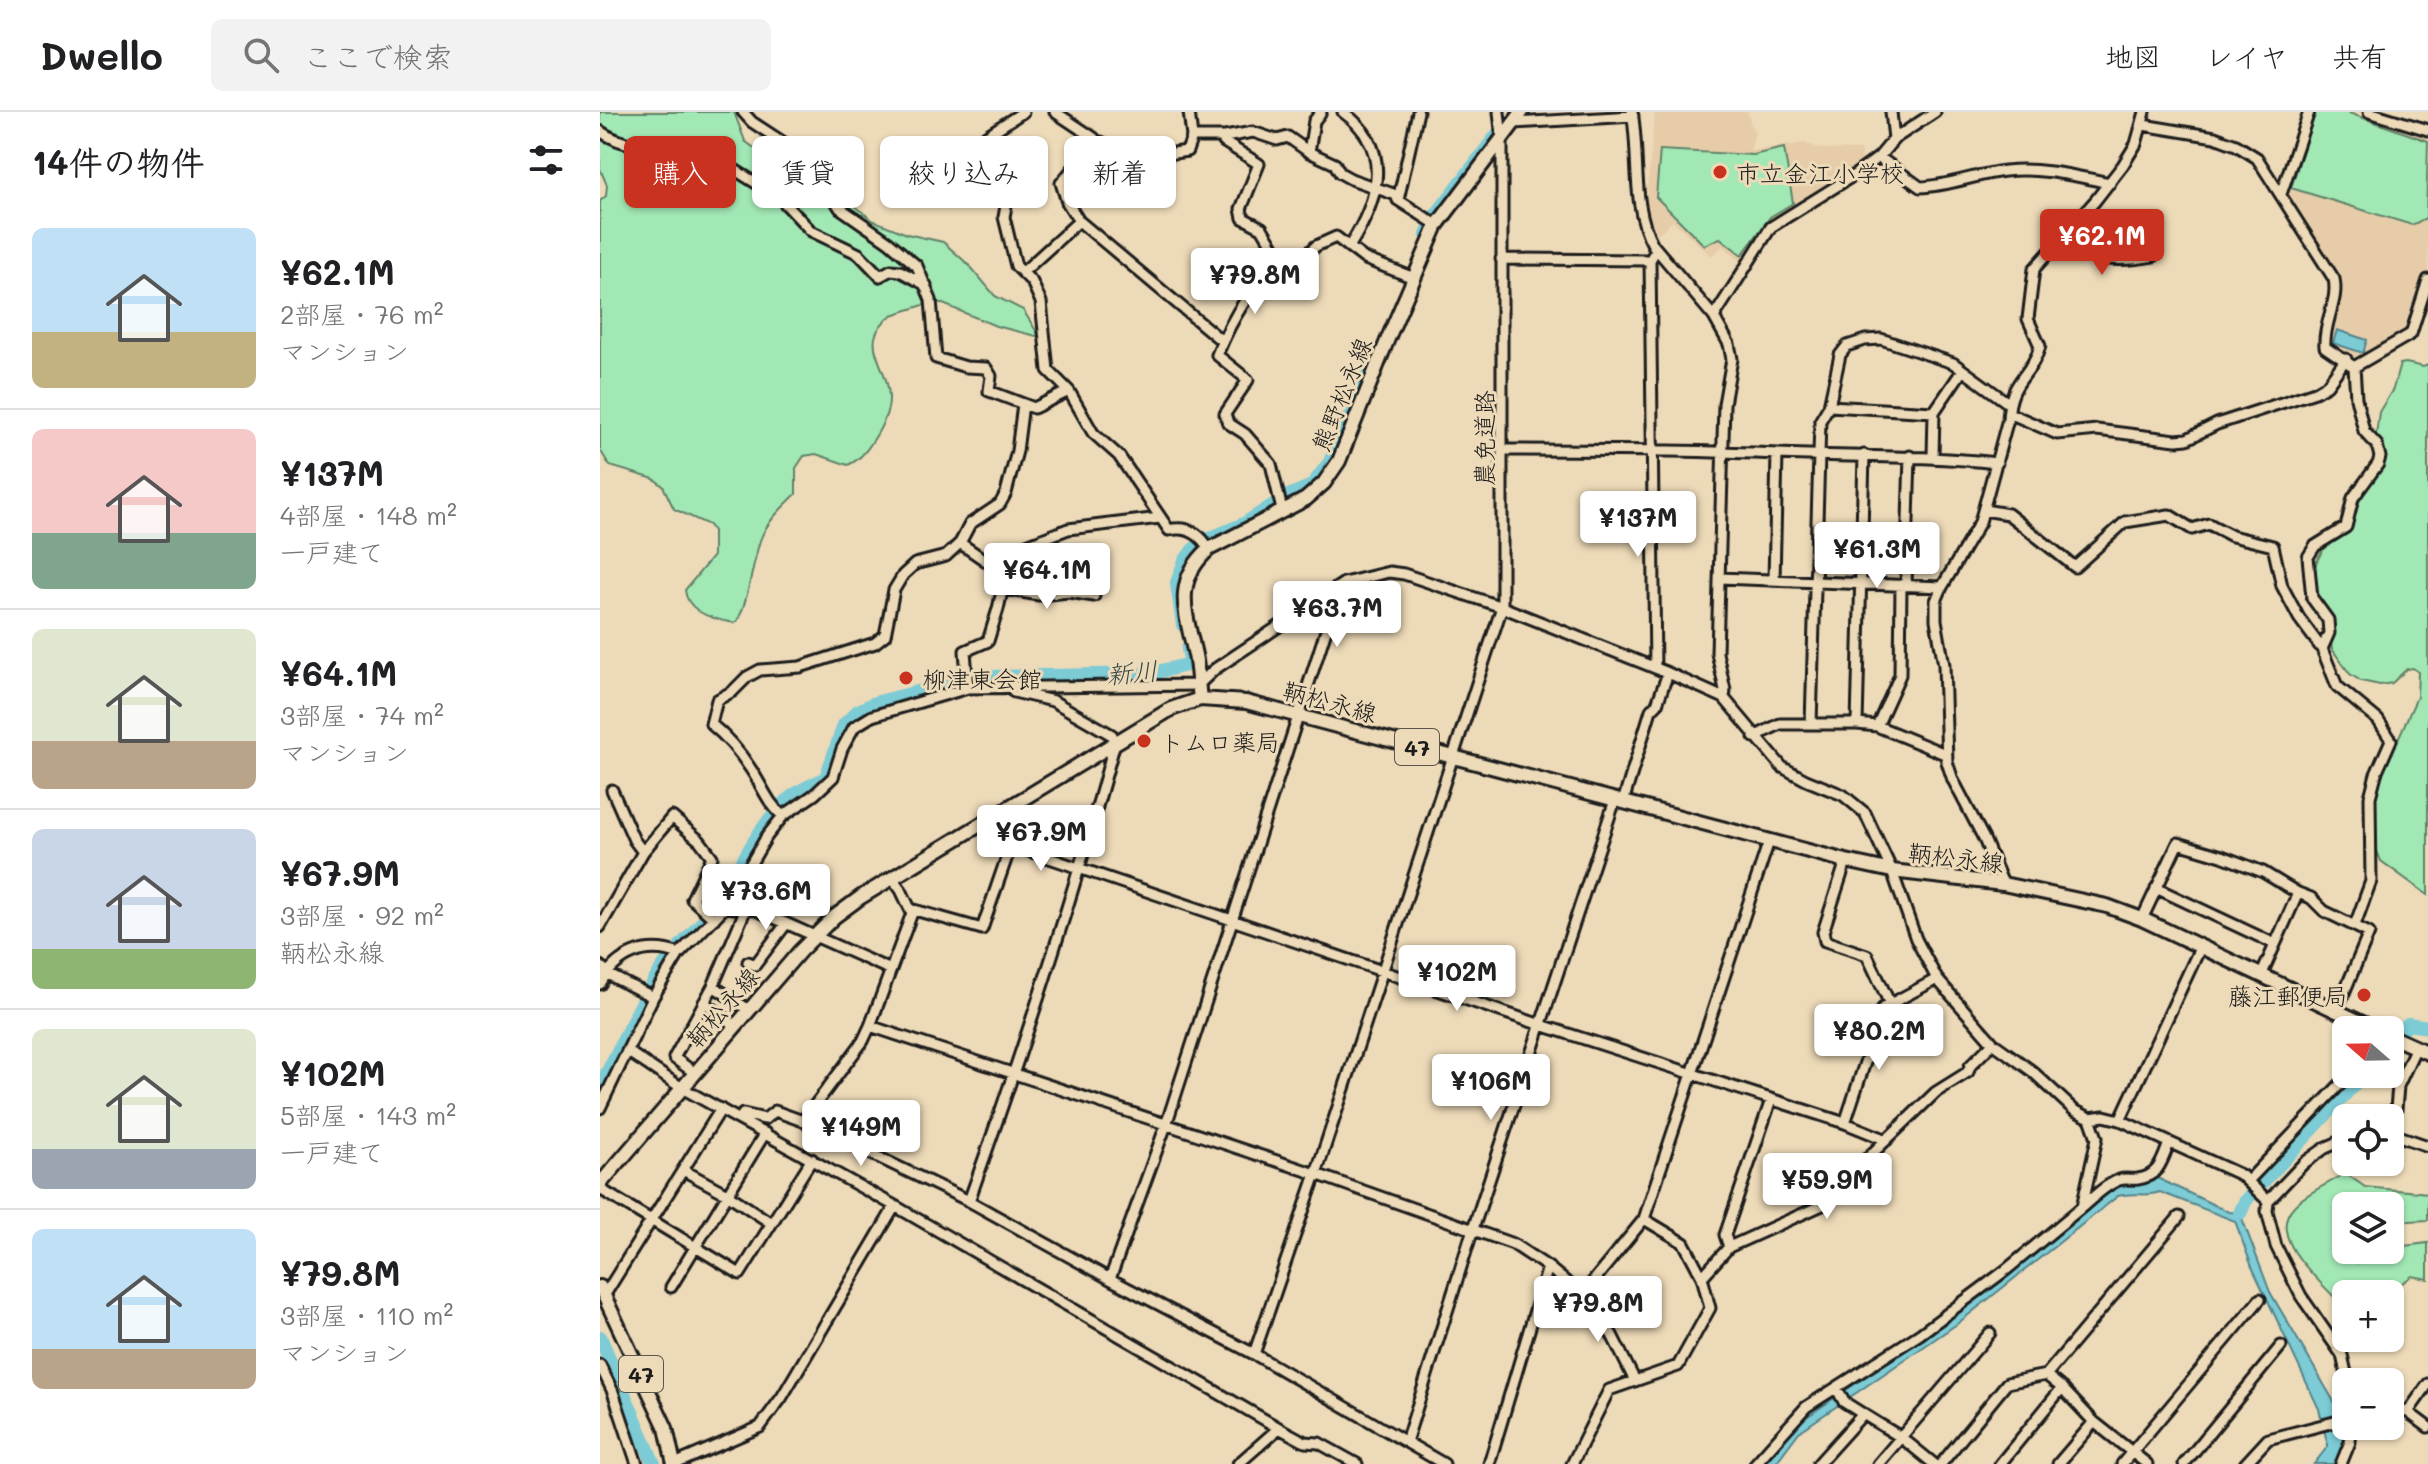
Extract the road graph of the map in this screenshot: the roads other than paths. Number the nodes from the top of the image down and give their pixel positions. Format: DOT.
graph roads {
  1 [pos="743,112"];
  2 [pos="1023,112"];
  3 [pos="1055,112"];
  4 [pos="1189,112"];
  5 [pos="1321,112"];
  6 [pos="1343,112"];
  7 [pos="1418,112"];
  8 [pos="1891,112"];
  9 [pos="1935,112"];
  10 [pos="2145,112"];
  11 [pos="2309,112"];
  12 [pos="2369,112"];
  13 [pos="1632,114"];
  14 [pos="1499,117"];
  15 [pos="1518,118"];
  16 [pos="2143,125"];
  17 [pos="2428,130"];
  18 [pos="600,131"];
  19 [pos="986,136"];
  20 [pos="1091,136"];
  21 [pos="1192,137"];
  22 [pos="1225,137"];
  23 [pos="1502,137"];
  24 [pos="1894,139"];
  25 [pos="1176,151"];
  26 [pos="1309,152"];
  27 [pos="1879,157"];
  28 [pos="2110,183"];
  29 [pos="1376,188"];
  30 [pos="2281,194"];
  31 [pos="1398,200"];
  32 [pos="1006,208"];
  33 [pos="1071,208"];
  34 [pos="1079,221"];
  35 [pos="1432,223"];
  36 [pos="2053,245"];
  37 [pos="1349,247"];
  38 [pos="1656,250"];
  39 [pos="2154,256"];
  40 [pos="1501,259"];
  41 [pos="1281,260"];
  42 [pos="1650,260"];
  43 [pos="1023,272"];
  44 [pos="1408,275"];
  45 [pos="2428,280"];
  46 [pos="926,285"];
  47 [pos="1714,317"];
  48 [pos="1222,341"];
  49 [pos="2346,359"];
  50 [pos="2354,367"];
  51 [pos="1962,371"];
  52 [pos="1069,391"];
  53 [pos="1023,404"];
  54 [pos="1829,406"];
  55 [pos="2008,408"];
  56 [pos="1934,412"];
  57 [pos="1503,450"];
  58 [pos="1654,450"];
  59 [pos="1725,450"];
  60 [pos="1777,454"];
  61 [pos="1819,454"];
  62 [pos="1864,455"];
  63 [pos="1910,456"];
  64 [pos="1933,456"];
  65 [pos="1997,463"];
  66 [pos="1282,510"];
  67 [pos="1984,510"];
  68 [pos="1160,518"];
  69 [pos="960,543"];
  70 [pos="1206,543"];
  71 [pos="1005,574"];
  72 [pos="1720,578"];
  73 [pos="1774,580"];
  74 [pos="1815,582"];
  75 [pos="1344,583"];
  76 [pos="1861,583"];
  77 [pos="1904,585"];
  78 [pos="1942,587"];
  79 [pos="1003,589"];
  80 [pos="1094,596"];
  81 [pos="1502,607"];
  82 [pos="2322,649"];
  83 [pos="1655,668"];
  84 [pos="1668,673"];
  85 [pos="1198,685"];
  86 [pos="1014,686"];
  87 [pos="968,688"];
  88 [pos="1724,698"];
  89 [pos="1200,699"];
  90 [pos="1298,715"];
  91 [pos="1811,724"];
  92 [pos="1857,724"];
  93 [pos="1877,726"];
  94 [pos="1754,737"];
  95 [pos="1115,742"];
  96 [pos="1945,754"];
  97 [pos="1453,757"];
  98 [pos="612,790"];
  99 [pos="1619,801"];
  100 [pos="783,816"];
  101 [pos="985,822"];
  102 [pos="1769,841"];
  103 [pos="1011,845"];
  104 [pos="643,852"];
  105 [pos="1846,861"];
  106 [pos="1081,869"];
  107 [pos="1892,871"];
  108 [pos="892,878"];
  109 [pos="2003,884"];
  110 [pos="2156,888"];
  111 [pos="2298,893"];
  112 [pos="726,906"];
  113 [pos="747,906"];
  114 [pos="911,909"];
  115 [pos="714,919"];
  116 [pos="2142,919"];
  117 [pos="1234,921"];
  118 [pos="786,924"];
  119 [pos="2355,925"];
  120 [pos="600,927"];
  121 [pos="815,936"];
  122 [pos="2275,944"];
  123 [pos="2200,948"];
  124 [pos="679,954"];
  125 [pos="748,962"];
  126 [pos="604,968"];
  127 [pos="891,970"];
  128 [pos="1384,970"];
  129 [pos="2261,976"];
  130 [pos="1937,979"];
  131 [pos="600,984"];
  132 [pos="713,986"];
  133 [pos="653,997"];
  134 [pos="704,1002"];
  135 [pos="1890,1004"];
  136 [pos="749,1010"];
  137 [pos="2336,1012"];
  138 [pos="2345,1016"];
  139 [pos="1541,1025"];
  140 [pos="735,1026"];
  141 [pos="870,1026"];
  142 [pos="2404,1042"];
  143 [pos="1993,1043"];
  144 [pos="627,1051"];
  145 [pos="2425,1051"];
  146 [pos="695,1073"];
  147 [pos="1015,1074"];
  148 [pos="1692,1075"];
  149 [pos="682,1088"];
  150 [pos="2338,1088"];
  151 [pos="1771,1100"];
  152 [pos="2396,1104"];
  153 [pos="600,1108"];
  154 [pos="721,1109"];
  155 [pos="2090,1118"];
  156 [pos="740,1119"];
  157 [pos="2120,1120"];
  158 [pos="803,1121"];
  159 [pos="1845,1123"];
  160 [pos="1166,1125"];
  161 [pos="765,1133"];
  162 [pos="2404,1137"];
  163 [pos="1887,1140"];
  164 [pos="2169,1143"];
  165 [pos="2332,1145"];
  166 [pos="2428,1146"];
  167 [pos="812,1159"];
  168 [pos="683,1170"];
  169 [pos="1316,1174"];
  170 [pos="600,1186"];
  171 [pos="2255,1186"];
  172 [pos="727,1194"];
  173 [pos="969,1201"];
  174 [pos="2268,1201"];
  175 [pos="895,1206"];
  176 [pos="2082,1207"];
  177 [pos="2179,1217"];
  178 [pos="1644,1219"];
  179 [pos="653,1221"];
  180 [pos="771,1223"];
  181 [pos="1473,1229"];
  182 [pos="695,1246"];
  183 [pos="1729,1247"];
  184 [pos="1548,1267"];
  185 [pos="1702,1277"];
  186 [pos="1110,1279"];
  187 [pos="671,1287"];
  188 [pos="602,1291"];
  189 [pos="1582,1295"];
  190 [pos="2260,1299"];
  191 [pos="1990,1333"];
  192 [pos="2281,1346"];
  193 [pos="1254,1354"];
  194 [pos="600,1365"];
  195 [pos="2345,1368"];
  196 [pos="2046,1375"];
  197 [pos="1635,1381"];
  198 [pos="2428,1384"];
  199 [pos="2062,1388"];
  200 [pos="1840,1395"];
  201 [pos="2404,1411"];
  202 [pos="2408,1412"];
  203 [pos="1863,1414"];
  204 [pos="2094,1422"];
  205 [pos="2332,1423"];
  206 [pos="2428,1427"];
  207 [pos="1279,1428"];
  208 [pos="1902,1438"];
  209 [pos="2350,1440"];
  210 [pos="1406,1442"];
  211 [pos="2133,1452"];
  212 [pos="637,1464"];
  213 [pos="675,1464"];
  214 [pos="1238,1464"];
  215 [pos="1357,1464"];
  216 [pos="1444,1464"];
  217 [pos="1489,1464"];
  218 [pos="1572,1464"];
  219 [pos="1755,1464"];
  220 [pos="1818,1464"];
  221 [pos="1878,1464"];
  222 [pos="1934,1464"];
  223 [pos="1941,1464"];
  224 [pos="2000,1464"];
  225 [pos="2058,1464"];
  226 [pos="2122,1464"];
  227 [pos="2147,1464"];
  228 [pos="2184,1464"];
  229 [pos="2245,1464"];
  230 [pos="2341,1464"];
  1 -- 46 [label="street"];
  2 -- 19 [label="street"];
  3 -- 20 [label="street"];
  4 -- 21 [label="street"];
  5 -- 26 [label="street"];
  6 -- 29 [label="street"];
  7 -- 31 [label="street"];
  8 -- 24 [label="street"];
  9 -- 24 [label="street"];
  10 -- 16 [label="street"];
  11 -- 30 [label="street"];
  12 -- 17 [label="street"];
  13 -- 15 [label="street"];
  13 -- 38 [label="street"];
  14 -- 23 [label="street, 農免道路"];
  15 -- 23 [label="main road, 熊野松永線"];
  16 -- 28 [label="street"];
  16 -- 30 [label="street"];
  18 -- 46 [label="street"];
  21 -- 22 [label="street"];
  21 -- 25 [label="street"];
  22 -- 26 [label="street"];
  22 -- 41 [label="street"];
  23 -- 35 [label="main road, 熊野松永線"];
  23 -- 40 [label="street, 農免道路"];
  24 -- 27 [label="street"];
  26 -- 29 [label="street"];
  27 -- 28 [label="street"];
  27 -- 47 [label="street"];
  28 -- 36 [label="street"];
  29 -- 31 [label="street"];
  29 -- 37 [label="street"];
  30 -- 49 [label="street"];
  31 -- 35 [label="street"];
  32 -- 43 [label="street"];
  33 -- 34 [label="street"];
  34 -- 43 [label="street"];
  34 -- 48 [label="street"];
  35 -- 44 [label="main road, 熊野松永線"];
  36 -- 39 [label="street"];
  36 -- 55 [label="street"];
  37 -- 41 [label="street"];
  37 -- 44 [label="street"];
  38 -- 42 [label="street"];
  38 -- 47 [label="street"];
  40 -- 42 [label="street"];
  40 -- 57 [label="street, 農免道路"];
  41 -- 48 [label="street"];
  42 -- 58 [label="street"];
  43 -- 52 [label="street"];
  44 -- 66 [label="main road, 熊野松永線"];
  45 -- 50 [label="street"];
  46 -- 53 [label="street"];
  47 -- 59 [label="street"];
  48 -- 66 [label="street"];
  49 -- 50 [label="street"];
  49 -- 55 [label="street"];
  50 -- 82 [label="street"];
  51 -- 54 [label="street"];
  51 -- 55 [label="street"];
  51 -- 56 [label="street"];
  52 -- 53 [label="street"];
  52 -- 68 [label="street"];
  53 -- 69 [label="street"];
  54 -- 56 [label="street"];
  54 -- 61 [label="street"];
  55 -- 65 [label="street"];
  56 -- 64 [label="street"];
  57 -- 58 [label="street"];
  57 -- 81 [label="street, 農免道路"];
  58 -- 59 [label="street"];
  58 -- 83 [label="street"];
  59 -- 60 [label="street"];
  59 -- 72 [label="street"];
  60 -- 61 [label="street"];
  60 -- 73 [label="street"];
  61 -- 62 [label="street"];
  61 -- 74 [label="street"];
  62 -- 63 [label="street"];
  62 -- 76 [label="street"];
  63 -- 64 [label="street"];
  63 -- 77 [label="street"];
  64 -- 65 [label="street"];
  65 -- 67 [label="street"];
  66 -- 70 [label="main road, 熊野松永線"];
  67 -- 78 [label="street"];
  67 -- 82 [label="street"];
  68 -- 70 [label="street"];
  68 -- 71 [label="street"];
  69 -- 71 [label="street"];
  69 -- 100 [label="street"];
  70 -- 85 [label="main road, 熊野松永線"];
  71 -- 79 [label="street"];
  72 -- 73 [label="street"];
  72 -- 88 [label="street"];
  73 -- 74 [label="street"];
  74 -- 76 [label="street"];
  74 -- 91 [label="street"];
  75 -- 81 [label="street"];
  75 -- 85 [label="street"];
  75 -- 90 [label="street"];
  76 -- 77 [label="street"];
  76 -- 92 [label="street"];
  77 -- 78 [label="street"];
  77 -- 93 [label="street"];
  78 -- 96 [label="street"];
  79 -- 80 [label="street"];
  79 -- 87 [label="street"];
  81 -- 83 [label="street"];
  81 -- 97 [label="street, 農免道路"];
  82 -- 119 [label="street"];
  83 -- 84 [label="street"];
  84 -- 88 [label="street"];
  84 -- 99 [label="street"];
  85 -- 86 [label="street"];
  85 -- 89 [label="main road, 熊野松永線"];
  86 -- 87 [label="street"];
  86 -- 95 [label="street"];
  87 -- 100 [label="street"];
  88 -- 94 [label="street"];
  89 -- 90 [label="main road, 鞆松永線 / 47"];
  89 -- 95 [label="main road, 鞆松永線 / 47"];
  90 -- 97 [label="main road, 鞆松永線 / 47"];
  90 -- 117 [label="street"];
  91 -- 92 [label="street"];
  91 -- 94 [label="street"];
  92 -- 93 [label="street"];
  93 -- 96 [label="street"];
  94 -- 107 [label="street"];
  95 -- 101 [label="main road, 鞆松永線 / 47"];
  95 -- 106 [label="street"];
  96 -- 109 [label="street"];
  97 -- 99 [label="main road, 鞆松永線 / 47"];
  97 -- 128 [label="street, 農免道路"];
  98 -- 104 [label="street"];
  99 -- 102 [label="main road, 鞆松永線 / 47"];
  99 -- 139 [label="street"];
  100 -- 112 [label="street"];
  101 -- 103 [label="street"];
  101 -- 108 [label="main road, 鞆松永線 / 47"];
  102 -- 105 [label="main road, 鞆松永線 / 47"];
  102 -- 148 [label="street"];
  103 -- 106 [label="street"];
  103 -- 114 [label="street"];
  104 -- 115 [label="street"];
  104 -- 120 [label="street"];
  105 -- 107 [label="main road, 鞆松永線 / 47"];
  105 -- 135 [label="street"];
  106 -- 117 [label="street"];
  106 -- 147 [label="street"];
  107 -- 109 [label="main road, 鞆松永線 / 47"];
  107 -- 130 [label="street"];
  108 -- 114 [label="street"];
  108 -- 121 [label="main road, 鞆松永線 / 47"];
  109 -- 116 [label="main road, 鞆松永線 / 47"];
  110 -- 111 [label="street"];
  110 -- 116 [label="street"];
  110 -- 122 [label="street"];
  111 -- 119 [label="street"];
  111 -- 122 [label="street"];
  112 -- 113 [label="street"];
  112 -- 115 [label="street"];
  113 -- 118 [label="street"];
  113 -- 132 [label="street"];
  114 -- 127 [label="street"];
  115 -- 124 [label="street"];
  116 -- 123 [label="main road, 鞆松永線 / 47"];
  117 -- 128 [label="street"];
  117 -- 160 [label="street"];
  118 -- 121 [label="street"];
  118 -- 125 [label="street"];
  119 -- 137 [label="street"];
  121 -- 127 [label="street"];
  121 -- 136 [label="main road, 鞆松永線 / 47"];
  122 -- 129 [label="street"];
  123 -- 129 [label="main road, 鞆松永線 / 47"];
  123 -- 157 [label="street"];
  124 -- 126 [label="street"];
  124 -- 133 [label="street"];
  126 -- 131 [label="street"];
  126 -- 133 [label="street"];
  127 -- 141 [label="street"];
  128 -- 139 [label="street"];
  128 -- 169 [label="street, 農免道路"];
  129 -- 137 [label="main road, 鞆松永線 / 47"];
  130 -- 135 [label="street"];
  130 -- 143 [label="street"];
  132 -- 134 [label="street"];
  132 -- 136 [label="street"];
  133 -- 144 [label="street"];
  134 -- 140 [label="street"];
  134 -- 146 [label="street"];
  135 -- 159 [label="street"];
  136 -- 140 [label="main road, 鞆松永線 / 47"];
  137 -- 138 [label="main road, 鞆松永線 / 47"];
  139 -- 148 [label="street"];
  139 -- 181 [label="street"];
  140 -- 146 [label="main road, 鞆松永線 / 47"];
  141 -- 147 [label="street"];
  141 -- 158 [label="street"];
  142 -- 145 [label="main road"];
  143 -- 155 [label="street"];
  143 -- 163 [label="street"];
  144 -- 149 [label="street"];
  144 -- 153 [label="street"];
  145 -- 152 [label="street"];
  146 -- 149 [label="main road, 鞆松永線 / 47"];
  147 -- 160 [label="street"];
  147 -- 173 [label="street"];
  148 -- 151 [label="street"];
  148 -- 178 [label="street"];
  149 -- 154 [label="street"];
  149 -- 170 [label="main road, 鞆松永線 / 47"];
  150 -- 171 [label="street"];
  151 -- 159 [label="street"];
  151 -- 183 [label="street"];
  154 -- 156 [label="street"];
  154 -- 168 [label="street"];
  155 -- 157 [label="street"];
  155 -- 176 [label="street"];
  156 -- 158 [label="street"];
  156 -- 161 [label="street"];
  157 -- 164 [label="street"];
  158 -- 173 [label="street"];
  159 -- 163 [label="street"];
  160 -- 169 [label="street"];
  160 -- 186 [label="street"];
  161 -- 167 [label="street"];
  161 -- 172 [label="street"];
  162 -- 166 [label="street"];
  163 -- 183 [label="street"];
  164 -- 171 [label="street"];
  164 -- 176 [label="street"];
  165 -- 174 [label="street"];
  167 -- 175 [label="street"];
  167 -- 180 [label="street"];
  168 -- 172 [label="street"];
  168 -- 179 [label="street"];
  169 -- 181 [label="street"];
  169 -- 193 [label="street, 農免道路"];
  170 -- 179 [label="street"];
  171 -- 174 [label="street"];
  172 -- 180 [label="street"];
  172 -- 182 [label="street"];
  173 -- 186 [label="street"];
  174 -- 195 [label="street"];
  175 -- 207 [label="street"];
  175 -- 213 [label="street"];
  176 -- 200 [label="street"];
  177 -- 196 [label="street"];
  178 -- 185 [label="street"];
  178 -- 189 [label="street"];
  179 -- 182 [label="street"];
  179 -- 188 [label="street"];
  180 -- 182 [label="street"];
  181 -- 184 [label="street"];
  181 -- 210 [label="street"];
  182 -- 187 [label="street"];
  183 -- 185 [label="street"];
  184 -- 189 [label="street"];
  184 -- 217 [label="street"];
  185 -- 197 [label="street"];
  186 -- 193 [label="street"];
  188 -- 213 [label="main road, 47"];
  189 -- 197 [label="street"];
  190 -- 211 [label="street"];
  191 -- 208 [label="street"];
  192 -- 228 [label="street"];
  193 -- 210 [label="street"];
  194 -- 212 [label="street"];
  196 -- 199 [label="street"];
  196 -- 223 [label="street"];
  197 -- 218 [label="street"];
  198 -- 202 [label="street"];
  199 -- 204 [label="street"];
  199 -- 224 [label="street"];
  200 -- 203 [label="street"];
  200 -- 219 [label="street"];
  201 -- 202 [label="street"];
  202 -- 206 [label="street"];
  203 -- 208 [label="street"];
  203 -- 220 [label="street"];
  204 -- 211 [label="street"];
  204 -- 225 [label="street"];
  205 -- 229 [label="street"];
  207 -- 214 [label="street"];
  207 -- 215 [label="street"];
  208 -- 221 [label="street"];
  208 -- 222 [label="street"];
  209 -- 230 [label="street"];
  210 -- 216 [label="street"];
  211 -- 226 [label="street"];
  211 -- 227 [label="street"];
}
